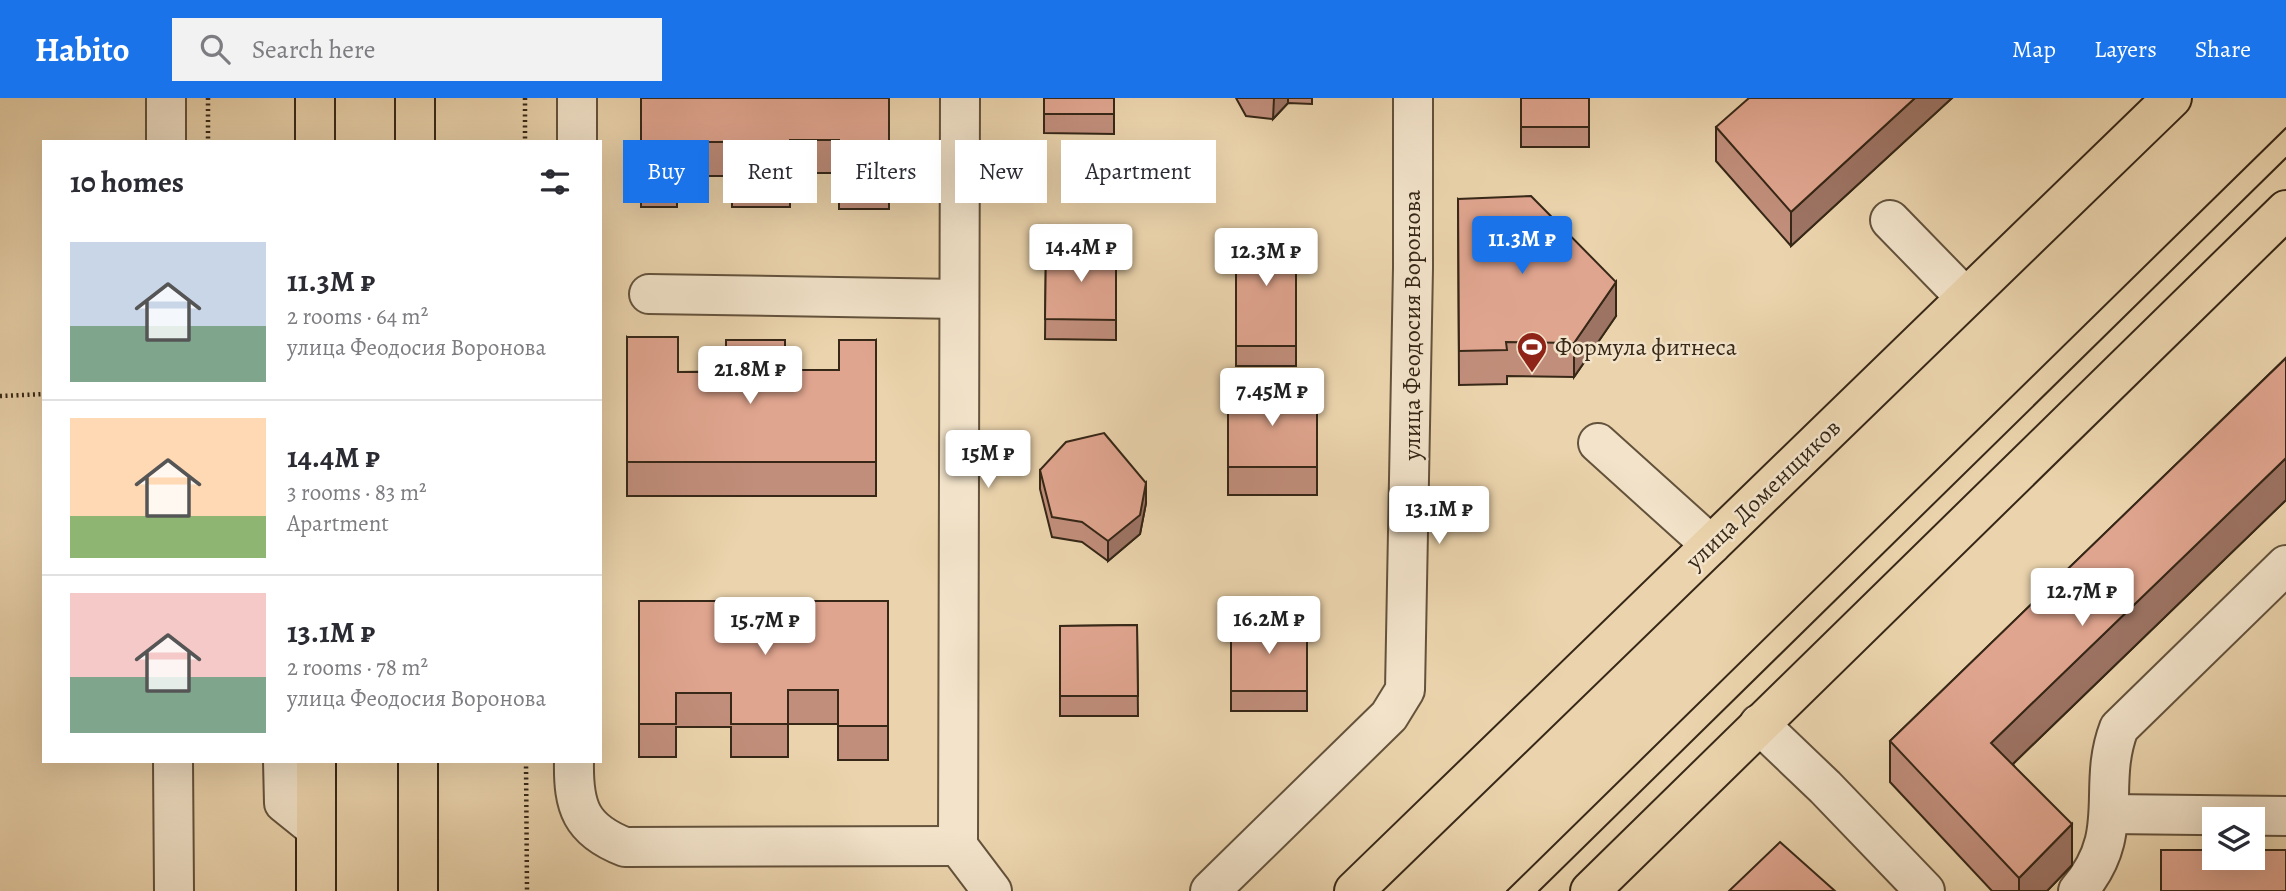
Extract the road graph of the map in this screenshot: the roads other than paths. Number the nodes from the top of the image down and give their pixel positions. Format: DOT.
graph roads {
  1 [pos="166,98"];
  2 [pos="315,98"];
  3 [pos="415,98"];
  4 [pos="578,98"];
  5 [pos="960,98"];
  6 [pos="1413,98"];
  7 [pos="2172,98"];
  8 [pos="166,140"];
  9 [pos="315,140"];
  10 [pos="415,140"];
  11 [pos="577,140"];
  12 [pos="2286,210"];
  13 [pos="1890,220"];
  14 [pos="649,294"];
  15 [pos="1965,297"];
  16 [pos="959,299"];
  17 [pos="1598,443"];
  18 [pos="1711,545"];
  19 [pos="2286,565"];
  20 [pos="1759,724"];
  21 [pos="173,763"];
  22 [pos="283,763"];
  23 [pos="316,763"];
  24 [pos="418,763"];
  25 [pos="573,763"];
  26 [pos="2110,814"];
  27 [pos="2286,816"];
  28 [pos="315,828"];
  29 [pos="958,846"];
  30 [pos="174,891"];
  31 [pos="316,891"];
  32 [pos="418,891"];
  33 [pos="992,891"];
  34 [pos="1210,891"];
  35 [pos="1354,891"];
  36 [pos="1590,891"];
  37 [pos="1925,891"];
  38 [pos="2078,891"];
  1 -- 8 [label="street"];
  2 -- 9 [label="main road"];
  3 -- 10 [label="main road"];
  4 -- 11 [label="street"];
  5 -- 16 [label="street"];
  6 -- 34 [label="street, улица Феодосия Воронова"];
  7 -- 15 [label="main road, улица Доменщиков"];
  12 -- 20 [label="main road"];
  13 -- 15 [label="street"];
  14 -- 16 [label="street"];
  15 -- 18 [label="main road, улица Доменщиков"];
  16 -- 29 [label="street"];
  17 -- 18 [label="street"];
  18 -- 35 [label="main road, улица Доменщиков"];
  19 -- 26 [label="street"];
  20 -- 36 [label="main road"];
  20 -- 37 [label="street"];
  21 -- 30 [label="street"];
  22 -- 28 [label="street"];
  23 -- 28 [label="main road"];
  24 -- 32 [label="main road"];
  25 -- 29 [label="street"];
  26 -- 27 [label="street"];
  26 -- 38 [label="street"];
  28 -- 31 [label="main road"];
  29 -- 33 [label="street"];
}
